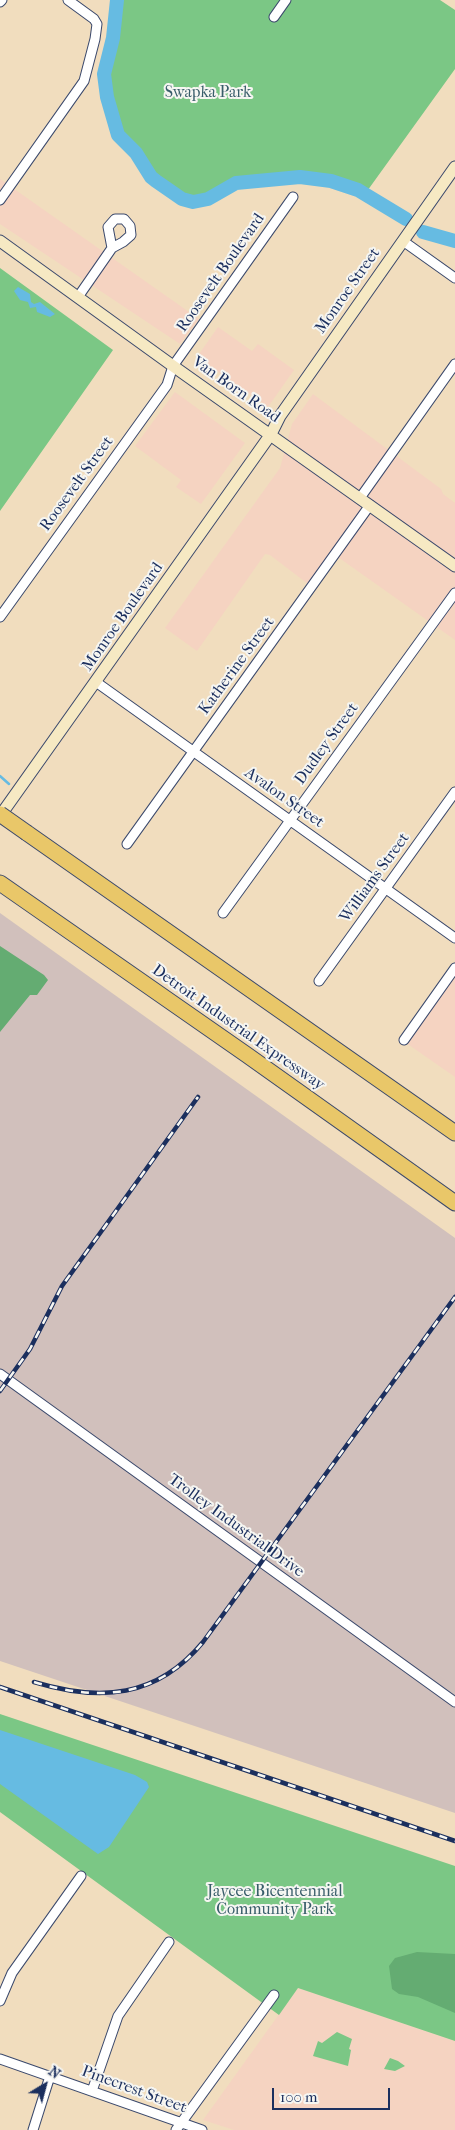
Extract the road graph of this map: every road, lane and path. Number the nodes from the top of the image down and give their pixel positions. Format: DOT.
graph roads {
  1 [pos="68,0"];
  2 [pos="286,0"];
  3 [pos="274,17"];
  4 [pos="455,167"];
  5 [pos="293,196"];
  6 [pos="0,200"];
  7 [pos="406,237"];
  8 [pos="0,241"];
  9 [pos="112,248"];
  10 [pos="455,278"];
  11 [pos="78,296"];
  12 [pos="455,364"];
  13 [pos="173,366"];
  14 [pos="271,434"];
  15 [pos="360,498"];
  16 [pos="370,505"];
  17 [pos="455,566"];
  18 [pos="455,593"];
  19 [pos="0,617"];
  20 [pos="96,682"];
  21 [pos="193,752"];
  22 [pos="455,792"];
  23 [pos="0,815"];
  24 [pos="290,820"];
  25 [pos="127,844"];
  26 [pos="0,883"];
  27 [pos="386,888"];
  28 [pos="223,913"];
  29 [pos="455,938"];
  30 [pos="455,968"];
  31 [pos="319,981"];
  32 [pos="404,1040"];
  33 [pos="455,1133"];
  34 [pos="455,1203"];
  35 [pos="0,1374"];
  36 [pos="455,1702"];
  37 [pos="81,1876"];
  38 [pos="169,1942"];
  39 [pos="274,1995"];
  40 [pos="0,2001"];
  41 [pos="0,2059"];
  42 [pos="50,2076"];
  43 [pos="92,2091"];
  44 [pos="178,2126"];
  45 [pos="33,2130"];
  46 [pos="202,2130"];
  1 -- 6 [label="street"];
  2 -- 3 [label="street"];
  4 -- 7 [label="street, Monroe Street"];
  5 -- 13 [label="street, Roosevelt Boulevard"];
  7 -- 10 [label="street"];
  7 -- 14 [label="street, Monroe Street"];
  8 -- 11 [label="street, Van Born Road"];
  9 -- 11 [label="street"];
  11 -- 13 [label="street, Van Born Road"];
  12 -- 15 [label="street"];
  13 -- 14 [label="street, Van Born Road"];
  13 -- 19 [label="street, Roosevelt Street"];
  14 -- 15 [label="street, Van Born Road"];
  14 -- 20 [label="street, Monroe Boulevard"];
  15 -- 16 [label="street, Van Born Road"];
  16 -- 17 [label="street, Van Born Road"];
  16 -- 21 [label="street, Katherine Street"];
  18 -- 24 [label="street, Dudley Street"];
  20 -- 21 [label="street, Avalon Street"];
  20 -- 23 [label="street, Monroe Boulevard"];
  21 -- 24 [label="street, Avalon Street"];
  21 -- 25 [label="street, Katherine Street"];
  22 -- 27 [label="street, Williams Street"];
  23 -- 33 [label="highway, bridge"];
  24 -- 27 [label="street, Avalon Street"];
  24 -- 28 [label="street, Dudley Street"];
  26 -- 34 [label="highway, Detroit Industrial Expressway"];
  27 -- 29 [label="street, Avalon Street"];
  27 -- 31 [label="street, Williams Street"];
  30 -- 32 [label="street"];
  35 -- 36 [label="street, Trolley Industrial Drive"];
  37 -- 40 [label="street"];
  38 -- 43 [label="street"];
  39 -- 44 [label="street"];
  41 -- 42 [label="street, Pinecrest Street"];
  42 -- 43 [label="street, Pinecrest Street"];
  42 -- 45 [label="street"];
  43 -- 44 [label="street, Pinecrest Street"];
  44 -- 46 [label="street, Pinecrest Street"];
}
